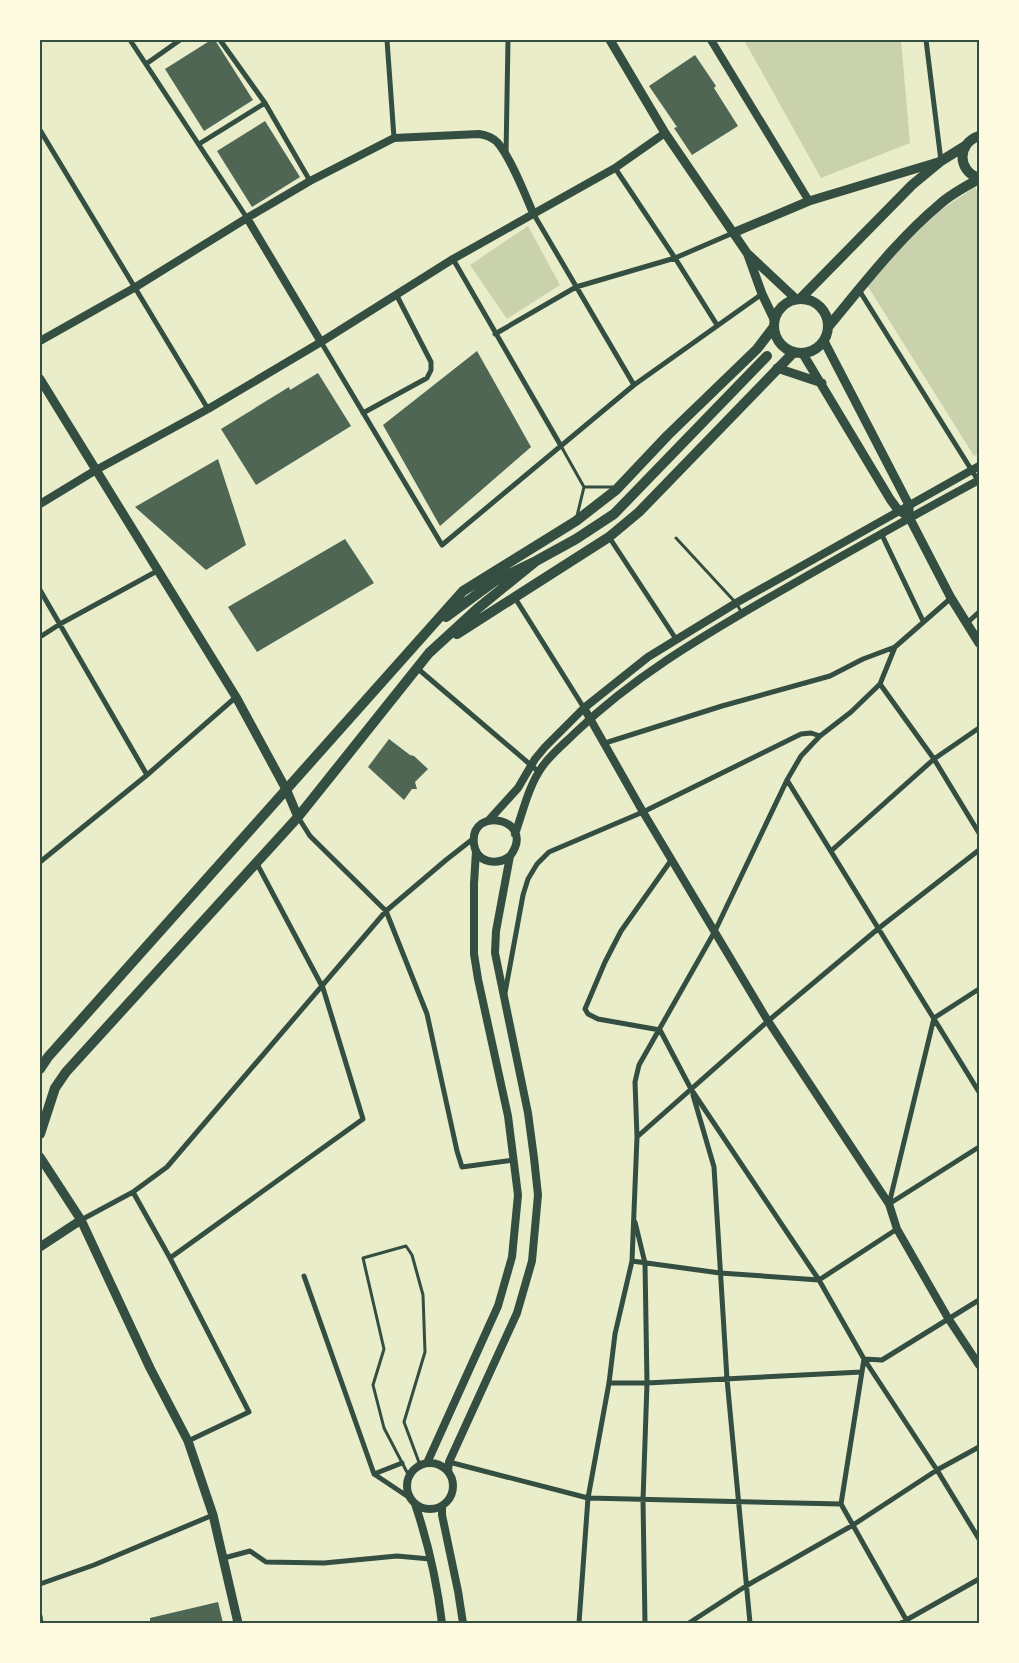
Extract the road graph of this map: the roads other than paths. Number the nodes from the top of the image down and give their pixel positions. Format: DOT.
graph roads {
  1 [pos="130,40"];
  2 [pos="180,40"];
  3 [pos="220,40"];
  4 [pos="387,40"];
  5 [pos="508,40"];
  6 [pos="610,40"];
  7 [pos="711,40"];
  8 [pos="926,40"];
  9 [pos="146,64"];
  10 [pos="265,103"];
  11 [pos="40,130"];
  12 [pos="665,132"];
  13 [pos="979,136"];
  14 [pos="394,138"];
  15 [pos="199,144"];
  16 [pos="965,146"];
  17 [pos="506,156"];
  18 [pos="941,161"];
  19 [pos="615,168"];
  20 [pos="979,178"];
  21 [pos="310,181"];
  22 [pos="810,201"];
  23 [pos="534,213"];
  24 [pos="247,218"];
  25 [pos="733,232"];
  26 [pos="747,253"];
  27 [pos="675,258"];
  28 [pos="453,259"];
  29 [pos="576,287"];
  30 [pos="134,288"];
  31 [pos="859,289"];
  32 [pos="396,294"];
  33 [pos="762,294"];
  34 [pos="798,299"];
  35 [pos="773,324"];
  36 [pos="717,325"];
  37 [pos="828,327"];
  38 [pos="495,334"];
  39 [pos="40,341"];
  40 [pos="824,341"];
  41 [pos="321,342"];
  42 [pos="798,353"];
  43 [pos="767,356"];
  44 [pos="778,368"];
  45 [pos="40,379"];
  46 [pos="822,383"];
  47 [pos="634,385"];
  48 [pos="208,409"];
  49 [pos="363,412"];
  50 [pos="561,446"];
  51 [pos="979,466"];
  52 [pos="96,470"];
  53 [pos="971,470"];
  54 [pos="979,481"];
  55 [pos="584,486"];
  56 [pos="619,487"];
  57 [pos="40,504"];
  58 [pos="908,505"];
  59 [pos="898,510"];
  60 [pos="908,517"];
  61 [pos="576,521"];
  62 [pos="881,533"];
  63 [pos="609,538"];
  64 [pos="676,538"];
  65 [pos="536,562"];
  66 [pos="158,570"];
  67 [pos="40,590"];
  68 [pos="515,598"];
  69 [pos="951,598"];
  70 [pos="736,604"];
  71 [pos="979,612"];
  72 [pos="742,614"];
  73 [pos="924,621"];
  74 [pos="967,623"];
  75 [pos="60,624"];
  76 [pos="426,633"];
  77 [pos="40,637"];
  78 [pos="676,639"];
  79 [pos="979,643"];
  80 [pos="895,647"];
  81 [pos="429,653"];
  82 [pos="417,668"];
  83 [pos="880,684"];
  84 [pos="236,697"];
  85 [pos="584,708"];
  86 [pos="590,719"];
  87 [pos="979,728"];
  88 [pos="820,736"];
  89 [pos="605,743"];
  90 [pos="934,760"];
  91 [pos="531,766"];
  92 [pos="539,772"];
  93 [pos="147,775"];
  94 [pos="787,780"];
  95 [pos="286,791"];
  96 [pos="643,812"];
  97 [pos="298,817"];
  98 [pos="489,820"];
  99 [pos="516,834"];
  100 [pos="979,834"];
  101 [pos="474,838"];
  102 [pos="979,850"];
  103 [pos="476,851"];
  104 [pos="831,851"];
  105 [pos="510,856"];
  106 [pos="672,859"];
  107 [pos="40,862"];
  108 [pos="256,862"];
  109 [pos="386,911"];
  110 [pos="879,928"];
  111 [pos="715,931"];
  112 [pos="321,985"];
  113 [pos="979,989"];
  114 [pos="504,997"];
  115 [pos="934,1018"];
  116 [pos="768,1021"];
  117 [pos="660,1030"];
  118 [pos="40,1069"];
  119 [pos="691,1089"];
  120 [pos="979,1092"];
  121 [pos="40,1134"];
  122 [pos="637,1137"];
  123 [pos="979,1147"];
  124 [pos="40,1157"];
  125 [pos="514,1160"];
  126 [pos="134,1192"];
  127 [pos="889,1204"];
  128 [pos="633,1215"];
  129 [pos="81,1220"];
  130 [pos="897,1229"];
  131 [pos="40,1247"];
  132 [pos="170,1258"];
  133 [pos="632,1261"];
  134 [pos="645,1262"];
  135 [pos="720,1273"];
  136 [pos="304,1276"];
  137 [pos="819,1280"];
  138 [pos="979,1300"];
  139 [pos="948,1318"];
  140 [pos="864,1359"];
  141 [pos="882,1360"];
  142 [pos="979,1364"];
  143 [pos="870,1369"];
  144 [pos="862,1372"];
  145 [pos="727,1379"];
  146 [pos="647,1382"];
  147 [pos="609,1383"];
  148 [pos="188,1441"];
  149 [pos="979,1447"];
  150 [pos="449,1462"];
  151 [pos="402,1463"];
  152 [pos="424,1464"];
  153 [pos="937,1470"];
  154 [pos="448,1471"];
  155 [pos="374,1474"];
  156 [pos="409,1476"];
  157 [pos="588,1498"];
  158 [pos="643,1500"];
  159 [pos="739,1500"];
  160 [pos="413,1501"];
  161 [pos="841,1504"];
  162 [pos="442,1506"];
  163 [pos="213,1515"];
  164 [pos="853,1525"];
  165 [pos="979,1539"];
  166 [pos="224,1558"];
  167 [pos="430,1559"];
  168 [pos="979,1580"];
  169 [pos="40,1584"];
  170 [pos="746,1586"];
  171 [pos="40,1616"];
  172 [pos="907,1621"];
  173 [pos="41,1623"];
  174 [pos="238,1623"];
  175 [pos="442,1623"];
  176 [pos="463,1623"];
  177 [pos="579,1623"];
  178 [pos="645,1623"];
  179 [pos="689,1623"];
  180 [pos="750,1623"];
  181 [pos="901,1623"];
  1 -- 9 [label="street"];
  2 -- 9 [label="street"];
  3 -- 10 [label="street"];
  4 -- 14 [label="street"];
  5 -- 17 [label="street"];
  6 -- 12 [label="main road"];
  7 -- 22 [label="street"];
  8 -- 18 [label="street"];
  9 -- 15 [label="street"];
  10 -- 15 [label="street"];
  10 -- 21 [label="street"];
  11 -- 30 [label="street"];
  12 -- 19 [label="street"];
  12 -- 25 [label="main road"];
  13 -- 16 [label="main road"];
  14 -- 17 [label="street"];
  14 -- 21 [label="street"];
  15 -- 24 [label="street"];
  16 -- 18 [label="main road"];
  16 -- 20 [label="main road"];
  17 -- 23 [label="street"];
  18 -- 22 [label="main road"];
  18 -- 34 [label="main road"];
  19 -- 23 [label="street"];
  19 -- 27 [label="street"];
  20 -- 31 [label="main road"];
  21 -- 24 [label="street"];
  22 -- 25 [label="main road"];
  23 -- 28 [label="street"];
  23 -- 29 [label="street"];
  24 -- 30 [label="street"];
  24 -- 41 [label="street"];
  25 -- 26 [label="main road"];
  25 -- 27 [label="street"];
  26 -- 33 [label="main road"];
  26 -- 34 [label="main road"];
  27 -- 29 [label="street"];
  27 -- 36 [label="street"];
  28 -- 32 [label="street"];
  28 -- 38 [label="street"];
  29 -- 38 [label="street"];
  29 -- 47 [label="street"];
  30 -- 39 [label="street"];
  30 -- 48 [label="street"];
  31 -- 37 [label="main road"];
  31 -- 53 [label="street"];
  32 -- 41 [label="street"];
  32 -- 49 [label="street"];
  33 -- 35 [label="main road"];
  33 -- 36 [label="street"];
  34 -- 35 [label="main road"];
  34 -- 37 [label="main road"];
  35 -- 42 [label="main road"];
  35 -- 56 [label="main road"];
  36 -- 47 [label="street"];
  37 -- 40 [label="main road"];
  38 -- 50 [label="street"];
  40 -- 42 [label="main road"];
  40 -- 58 [label="main road"];
  41 -- 48 [label="street"];
  41 -- 49 [label="street"];
  42 -- 44 [label="main road"];
  42 -- 46 [label="main road"];
  43 -- 65 [label="main road"];
  44 -- 46 [label="main road"];
  44 -- 63 [label="main road"];
  45 -- 52 [label="main road"];
  46 -- 59 [label="main road"];
  47 -- 50 [label="street"];
  48 -- 52 [label="street"];
  49 -- 50 [label="street"];
  50 -- 55 [label="lane"];
  51 -- 53 [label="street"];
  52 -- 57 [label="street"];
  52 -- 66 [label="main road"];
  53 -- 54 [label="street"];
  53 -- 58 [label="street"];
  54 -- 60 [label="street"];
  55 -- 56 [label="lane"];
  55 -- 61 [label="lane"];
  56 -- 61 [label="main road"];
  58 -- 59 [label="street"];
  58 -- 60 [label="main road"];
  59 -- 60 [label="main road"];
  59 -- 70 [label="street"];
  60 -- 62 [label="street"];
  60 -- 69 [label="main road"];
  61 -- 76 [label="main road"];
  62 -- 72 [label="street"];
  62 -- 73 [label="street"];
  63 -- 68 [label="main road"];
  63 -- 78 [label="street"];
  64 -- 70 [label="lane"];
  65 -- 76 [label="main road"];
  65 -- 81 [label="main road"];
  66 -- 75 [label="street"];
  66 -- 84 [label="main road"];
  67 -- 75 [label="street"];
  68 -- 81 [label="main road"];
  68 -- 85 [label="street"];
  69 -- 73 [label="street"];
  69 -- 74 [label="main road"];
  70 -- 72 [label="lane"];
  70 -- 78 [label="street"];
  71 -- 74 [label="street"];
  72 -- 86 [label="street"];
  73 -- 80 [label="street"];
  74 -- 79 [label="main road"];
  75 -- 77 [label="street"];
  75 -- 93 [label="street"];
  76 -- 95 [label="main road"];
  78 -- 85 [label="street"];
  80 -- 83 [label="street"];
  80 -- 89 [label="street"];
  81 -- 82 [label="main road"];
  82 -- 91 [label="street"];
  82 -- 97 [label="main road"];
  83 -- 88 [label="street"];
  83 -- 90 [label="street"];
  84 -- 93 [label="street"];
  84 -- 95 [label="main road"];
  85 -- 86 [label="street"];
  85 -- 91 [label="street"];
  86 -- 89 [label="street"];
  86 -- 92 [label="street"];
  87 -- 90 [label="street"];
  88 -- 94 [label="street"];
  88 -- 96 [label="street"];
  89 -- 96 [label="street"];
  90 -- 100 [label="street"];
  90 -- 104 [label="street"];
  91 -- 92 [label="street"];
  91 -- 98 [label="street"];
  92 -- 99 [label="street"];
  93 -- 107 [label="street"];
  94 -- 104 [label="street"];
  94 -- 111 [label="street"];
  95 -- 97 [label="main road"];
  95 -- 118 [label="main road"];
  96 -- 106 [label="street"];
  96 -- 114 [label="street"];
  97 -- 108 [label="main road"];
  97 -- 109 [label="street"];
  98 -- 99 [label="street"];
  98 -- 101 [label="street"];
  99 -- 105 [label="street"];
  101 -- 103 [label="street"];
  101 -- 109 [label="street"];
  102 -- 110 [label="street"];
  103 -- 105 [label="street"];
  103 -- 125 [label="street"];
  104 -- 110 [label="street"];
  105 -- 114 [label="street"];
  106 -- 111 [label="street"];
  106 -- 117 [label="street"];
  108 -- 112 [label="street"];
  108 -- 121 [label="main road"];
  109 -- 112 [label="street"];
  109 -- 125 [label="street"];
  110 -- 115 [label="street"];
  110 -- 116 [label="street"];
  111 -- 116 [label="street"];
  111 -- 117 [label="street"];
  112 -- 126 [label="street"];
  112 -- 132 [label="street"];
  113 -- 115 [label="street"];
  114 -- 150 [label="street"];
  115 -- 120 [label="street"];
  115 -- 127 [label="street"];
  116 -- 119 [label="street"];
  116 -- 127 [label="street"];
  117 -- 119 [label="street"];
  117 -- 122 [label="street"];
  119 -- 122 [label="street"];
  119 -- 135 [label="street"];
  119 -- 137 [label="street"];
  122 -- 128 [label="street"];
  123 -- 127 [label="street"];
  124 -- 129 [label="main road"];
  125 -- 152 [label="street"];
  126 -- 129 [label="street"];
  126 -- 132 [label="street"];
  127 -- 130 [label="street"];
  128 -- 133 [label="street"];
  128 -- 134 [label="street"];
  129 -- 131 [label="main road"];
  129 -- 148 [label="main road"];
  130 -- 137 [label="street"];
  130 -- 139 [label="street"];
  132 -- 148 [label="street"];
  133 -- 134 [label="street"];
  133 -- 147 [label="street"];
  134 -- 135 [label="street"];
  134 -- 146 [label="street"];
  135 -- 137 [label="street"];
  135 -- 145 [label="street"];
  136 -- 155 [label="street"];
  137 -- 140 [label="street"];
  138 -- 139 [label="street"];
  139 -- 141 [label="street"];
  139 -- 142 [label="street"];
  140 -- 141 [label="street"];
  140 -- 143 [label="street"];
  140 -- 144 [label="street"];
  141 -- 143 [label="street"];
  143 -- 153 [label="street"];
  144 -- 145 [label="street"];
  144 -- 161 [label="street"];
  145 -- 146 [label="street"];
  145 -- 159 [label="street"];
  146 -- 147 [label="street"];
  146 -- 158 [label="street"];
  147 -- 157 [label="street"];
  148 -- 163 [label="main road"];
  149 -- 153 [label="street"];
  150 -- 154 [label="street"];
  150 -- 157 [label="street"];
  151 -- 152 [label="lane"];
  151 -- 155 [label="street"];
  151 -- 156 [label="lane"];
  152 -- 154 [label="street"];
  152 -- 156 [label="street"];
  153 -- 164 [label="street"];
  153 -- 165 [label="street"];
  154 -- 162 [label="street"];
  155 -- 160 [label="street"];
  156 -- 160 [label="street"];
  157 -- 158 [label="street"];
  157 -- 177 [label="street"];
  158 -- 159 [label="street"];
  158 -- 178 [label="street"];
  159 -- 161 [label="street"];
  159 -- 170 [label="street"];
  160 -- 162 [label="street"];
  160 -- 167 [label="street"];
  161 -- 164 [label="street"];
  162 -- 176 [label="street"];
  163 -- 166 [label="main road"];
  163 -- 169 [label="street"];
  164 -- 170 [label="street"];
  164 -- 172 [label="street"];
  166 -- 167 [label="street"];
  166 -- 174 [label="main road"];
  167 -- 175 [label="street"];
  168 -- 172 [label="street"];
  170 -- 179 [label="street"];
  170 -- 180 [label="street"];
  171 -- 173 [label="street"];
  172 -- 181 [label="street"];
}
